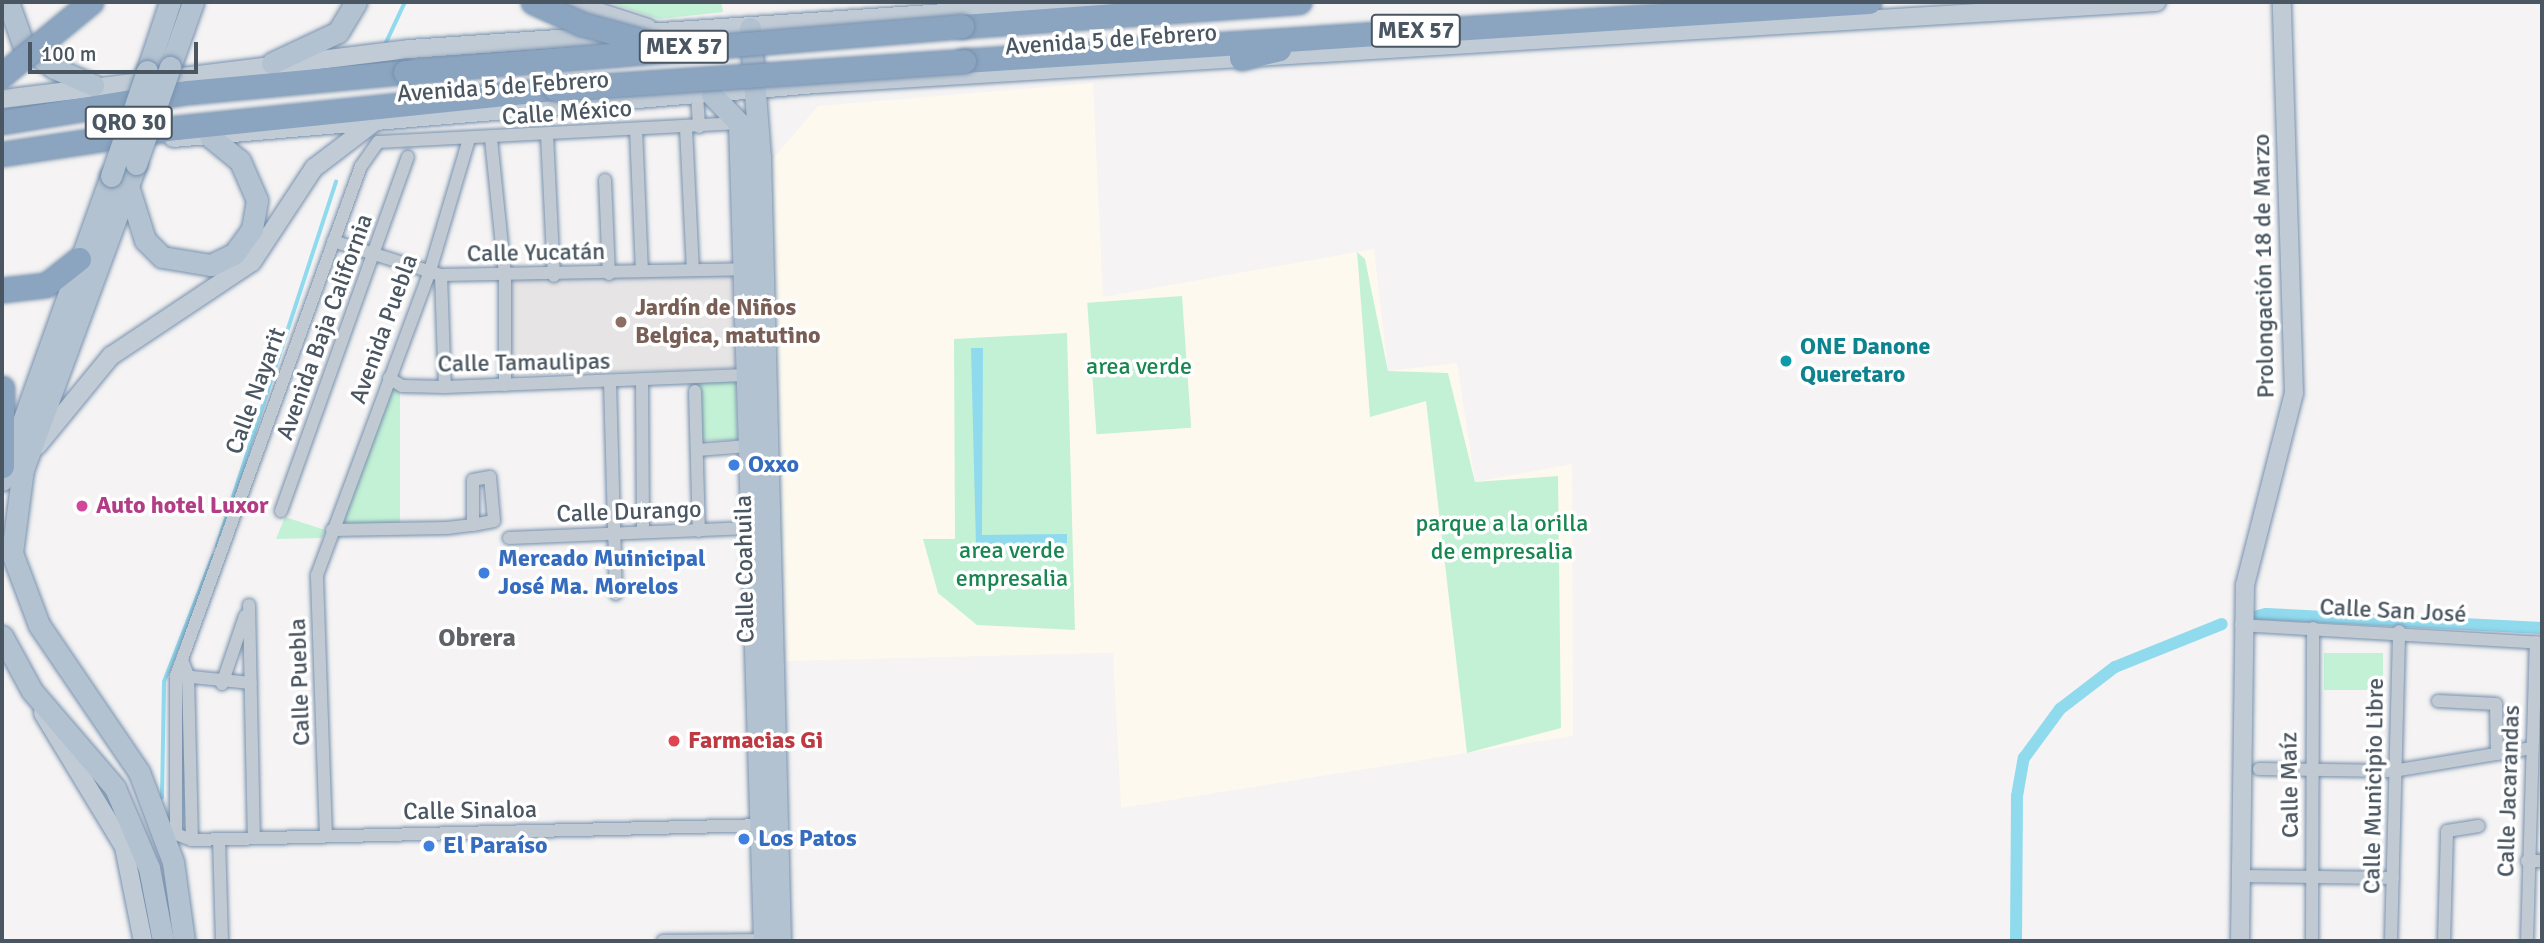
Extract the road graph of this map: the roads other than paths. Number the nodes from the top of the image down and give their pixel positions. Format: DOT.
graph roads {
  1 [pos="8,2"];
  2 [pos="91,2"];
  3 [pos="158,2"];
  4 [pos="170,2"];
  5 [pos="193,2"];
  6 [pos="356,2"];
  7 [pos="533,2"];
  8 [pos="568,2"];
  9 [pos="1110,2"];
  10 [pos="1289,2"];
  11 [pos="1869,2"];
  12 [pos="2156,2"];
  13 [pos="2282,2"];
  14 [pos="979,6"];
  15 [pos="1564,21"];
  16 [pos="750,28"];
  17 [pos="1657,29"];
  18 [pos="1332,36"];
  19 [pos="666,40"];
  20 [pos="1241,58"];
  21 [pos="272,64"];
  22 [pos="155,68"];
  23 [pos="2,75"];
  24 [pos="93,85"];
  25 [pos="754,91"];
  26 [pos="704,95"];
  27 [pos="2,99"];
  28 [pos="2,122"];
  29 [pos="748,122"];
  30 [pos="373,123"];
  31 [pos="692,127"];
  32 [pos="636,129"];
  33 [pos="547,135"];
  34 [pos="210,137"];
  35 [pos="469,139"];
  36 [pos="491,139"];
  37 [pos="378,142"];
  38 [pos="70,143"];
  39 [pos="36,148"];
  40 [pos="2,154"];
  41 [pos="408,157"];
  42 [pos="2,167"];
  43 [pos="605,180"];
  44 [pos="119,181"];
  45 [pos="333,241"];
  46 [pos="374,256"];
  47 [pos="79,259"];
  48 [pos="744,269"];
  49 [pos="693,270"];
  50 [pos="642,271"];
  51 [pos="435,274"];
  52 [pos="505,274"];
  53 [pos="608,274"];
  54 [pos="554,275"];
  55 [pos="2,290"];
  56 [pos="746,375"];
  57 [pos="389,378"];
  58 [pos="610,382"];
  59 [pos="642,383"];
  60 [pos="505,385"];
  61 [pos="445,387"];
  62 [pos="2,388"];
  63 [pos="695,391"];
  64 [pos="748,446"];
  65 [pos="698,450"];
  66 [pos="12,468"];
  67 [pos="2,481"];
  68 [pos="281,511"];
  69 [pos="473,525"];
  70 [pos="750,528"];
  71 [pos="331,530"];
  72 [pos="699,531"];
  73 [pos="643,533"];
  74 [pos="614,534"];
  75 [pos="509,538"];
  76 [pos="616,594"];
  77 [pos="2241,625"];
  78 [pos="2313,628"];
  79 [pos="2399,631"];
  80 [pos="2,636"];
  81 [pos="2539,642"];
  82 [pos="182,676"];
  83 [pos="251,683"];
  84 [pos="222,684"];
  85 [pos="32,691"];
  86 [pos="2438,701"];
  87 [pos="2532,748"];
  88 [pos="2497,754"];
  89 [pos="2259,769"];
  90 [pos="2393,771"];
  91 [pos="2309,773"];
  92 [pos="763,825"];
  93 [pos="2479,826"];
  94 [pos="326,836"];
  95 [pos="254,838"];
  96 [pos="178,839"];
  97 [pos="219,839"];
  98 [pos="192,840"];
  99 [pos="2527,861"];
  100 [pos="2542,861"];
  101 [pos="2241,876"];
  102 [pos="2313,876"];
  103 [pos="2393,878"];
  104 [pos="143,941"];
  105 [pos="163,941"];
  106 [pos="184,941"];
  107 [pos="222,941"];
  108 [pos="663,941"];
  109 [pos="769,941"];
  110 [pos="2240,941"];
  111 [pos="2312,941"];
  112 [pos="2391,941"];
  113 [pos="2444,941"];
  114 [pos="2527,941"];
  1 -- 24 [label="main road"];
  2 -- 23 [label="highway, bridge"];
  3 -- 22 [label="main road"];
  4 -- 22 [label="main road, QRO 30"];
  5 -- 22 [label="main road, QRO 30"];
  6 -- 21 [label="main road"];
  7 -- 19 [label="highway, bridge"];
  8 -- 19 [label="main road"];
  9 -- 14 [label="main road, Avenida 5 de Febrero"];
  10 -- 19 [label="highway, Avenida 5 de Febrero / MEX 57, bridge"];
  11 -- 15 [label="highway, Avenida 5 de Febrero / MEX 57"];
  12 -- 17 [label="main road, Avenida 5 de Febrero"];
  13 -- 77 [label="main road, Prolongación 18 de Marzo"];
  14 -- 16 [label="main road, Avenida 5 de Febrero"];
  15 -- 17 [label="highway"];
  15 -- 18 [label="highway, Avenida 5 de Febrero / MEX 57"];
  16 -- 19 [label="main road, Avenida 5 de Febrero"];
  16 -- 25 [label="main road, Calle Coahuila"];
  17 -- 20 [label="main road, Avenida 5 de Febrero"];
  18 -- 20 [label="highway"];
  18 -- 38 [label="highway, Avenida 5 de Febrero / MEX 57, bridge"];
  19 -- 21 [label="main road, Avenida 5 de Febrero"];
  19 -- 28 [label="highway, Avenida 5 de Febrero / MEX 57, bridge"];
  20 -- 25 [label="main road, Avenida 5 de Febrero"];
  21 -- 24 [label="main road, Avenida 5 de Febrero"];
  22 -- 44 [label="main road, QRO 30, bridge"];
  22 -- 44 [label="main road, QRO 30, bridge"];
  24 -- 27 [label="main road, Avenida 5 de Febrero"];
  25 -- 26 [label="main road, Avenida 5 de Febrero"];
  25 -- 29 [label="main road, Calle Coahuila"];
  26 -- 29 [label="main road"];
  26 -- 30 [label="main road, Avenida 5 de Febrero"];
  26 -- 31 [label="street"];
  29 -- 31 [label="street, Calle México"];
  29 -- 48 [label="main road, Calle Coahuila"];
  29 -- 109 [label="main road, Calle Coahuila"];
  30 -- 34 [label="main road, Avenida 5 de Febrero"];
  30 -- 66 [label="main road"];
  31 -- 32 [label="street, Calle México"];
  31 -- 49 [label="street"];
  32 -- 33 [label="street, Calle México"];
  32 -- 50 [label="street"];
  33 -- 36 [label="street, Calle México"];
  33 -- 54 [label="street"];
  34 -- 38 [label="main road, Avenida 5 de Febrero"];
  34 -- 44 [label="main road"];
  35 -- 36 [label="street, Calle México"];
  35 -- 37 [label="street, Calle México"];
  35 -- 51 [label="street, Avenida Puebla"];
  36 -- 52 [label="street"];
  37 -- 45 [label="street, Calle Nayarit"];
  38 -- 39 [label="highway, Avenida 5 de Febrero / MEX 57"];
  39 -- 40 [label="highway, Avenida 5 de Febrero / MEX 57"];
  39 -- 42 [label="highway"];
  41 -- 46 [label="street, Avenida Baja California"];
  43 -- 53 [label="street"];
  44 -- 47 [label="main road, QRO 30"];
  44 -- 66 [label="main road"];
  45 -- 46 [label="street, Calle Yucatán"];
  45 -- 82 [label="street, Calle Nayarit"];
  46 -- 51 [label="street, Calle Yucatán"];
  46 -- 68 [label="street, Avenida Baja California"];
  47 -- 55 [label="highway"];
  47 -- 67 [label="main road"];
  48 -- 49 [label="street, Calle Yucatán"];
  48 -- 56 [label="main road, Calle Coahuila"];
  49 -- 50 [label="street, Calle Yucatán"];
  50 -- 53 [label="street, Calle Yucatán"];
  51 -- 52 [label="street, Calle Yucatán"];
  51 -- 57 [label="street, Avenida Puebla"];
  51 -- 61 [label="street"];
  52 -- 54 [label="street, Calle Yucatán"];
  52 -- 60 [label="street"];
  53 -- 54 [label="street, Calle Yucatán"];
  56 -- 59 [label="street, Calle Tamaulipas"];
  56 -- 64 [label="main road, Calle Coahuila"];
  57 -- 61 [label="street, Calle Tamaulipas"];
  57 -- 71 [label="street, Avenida Puebla"];
  58 -- 59 [label="street, Calle Tamaulipas"];
  58 -- 60 [label="street, Calle Tamaulipas"];
  58 -- 74 [label="street"];
  59 -- 73 [label="street"];
  60 -- 61 [label="street, Calle Tamaulipas"];
  62 -- 66 [label="highway"];
  63 -- 65 [label="street"];
  64 -- 65 [label="street"];
  64 -- 70 [label="main road, Calle Coahuila"];
  65 -- 72 [label="street"];
  66 -- 106 [label="main road"];
  69 -- 69 [label="street"];
  69 -- 71 [label="street"];
  70 -- 72 [label="street, Calle Durango"];
  70 -- 92 [label="main road, Calle Coahuila"];
  71 -- 94 [label="street, Calle Puebla"];
  72 -- 73 [label="street, Calle Durango"];
  73 -- 74 [label="street, Calle Durango"];
  74 -- 75 [label="street, Calle Durango"];
  74 -- 76 [label="street"];
  77 -- 78 [label="street, Calle San José"];
  77 -- 101 [label="main road, Prolongación 18 de Marzo"];
  78 -- 79 [label="street, Calle San José"];
  78 -- 91 [label="street, Calle Maíz"];
  79 -- 81 [label="street, Calle San José"];
  79 -- 90 [label="street, Calle Municipio Libre"];
  80 -- 85 [label="main road"];
  81 -- 87 [label="street, Calle Jacarandas"];
  82 -- 84 [label="street"];
  82 -- 96 [label="street, Calle Nayarit"];
  82 -- 98 [label="street, Calle Nayarit"];
  83 -- 84 [label="street"];
  83 -- 84 [label="street"];
  83 -- 95 [label="street"];
  85 -- 104 [label="main road"];
  85 -- 105 [label="main road"];
  86 -- 88 [label="street"];
  87 -- 88 [label="street"];
  87 -- 99 [label="street, Calle Jacarandas"];
  88 -- 90 [label="street"];
  89 -- 91 [label="street"];
  90 -- 91 [label="street"];
  90 -- 103 [label="street, Calle Municipio Libre"];
  91 -- 102 [label="street, Calle Maíz"];
  92 -- 94 [label="street, Calle Sinaloa"];
  92 -- 109 [label="main road, Calle Coahuila"];
  93 -- 113 [label="street"];
  94 -- 95 [label="street, Calle Sinaloa"];
  95 -- 97 [label="street, Calle Sinaloa"];
  96 -- 98 [label="street, Calle Sinaloa"];
  97 -- 98 [label="street, Calle Sinaloa"];
  97 -- 107 [label="street"];
  99 -- 100 [label="street"];
  99 -- 114 [label="street, Calle Jacarandas"];
  101 -- 102 [label="street"];
  101 -- 110 [label="main road, Prolongación 18 de Marzo"];
  102 -- 103 [label="street"];
  102 -- 111 [label="street, Calle Maíz"];
  103 -- 112 [label="street, Calle Municipio Libre"];
  108 -- 109 [label="street"];
}
